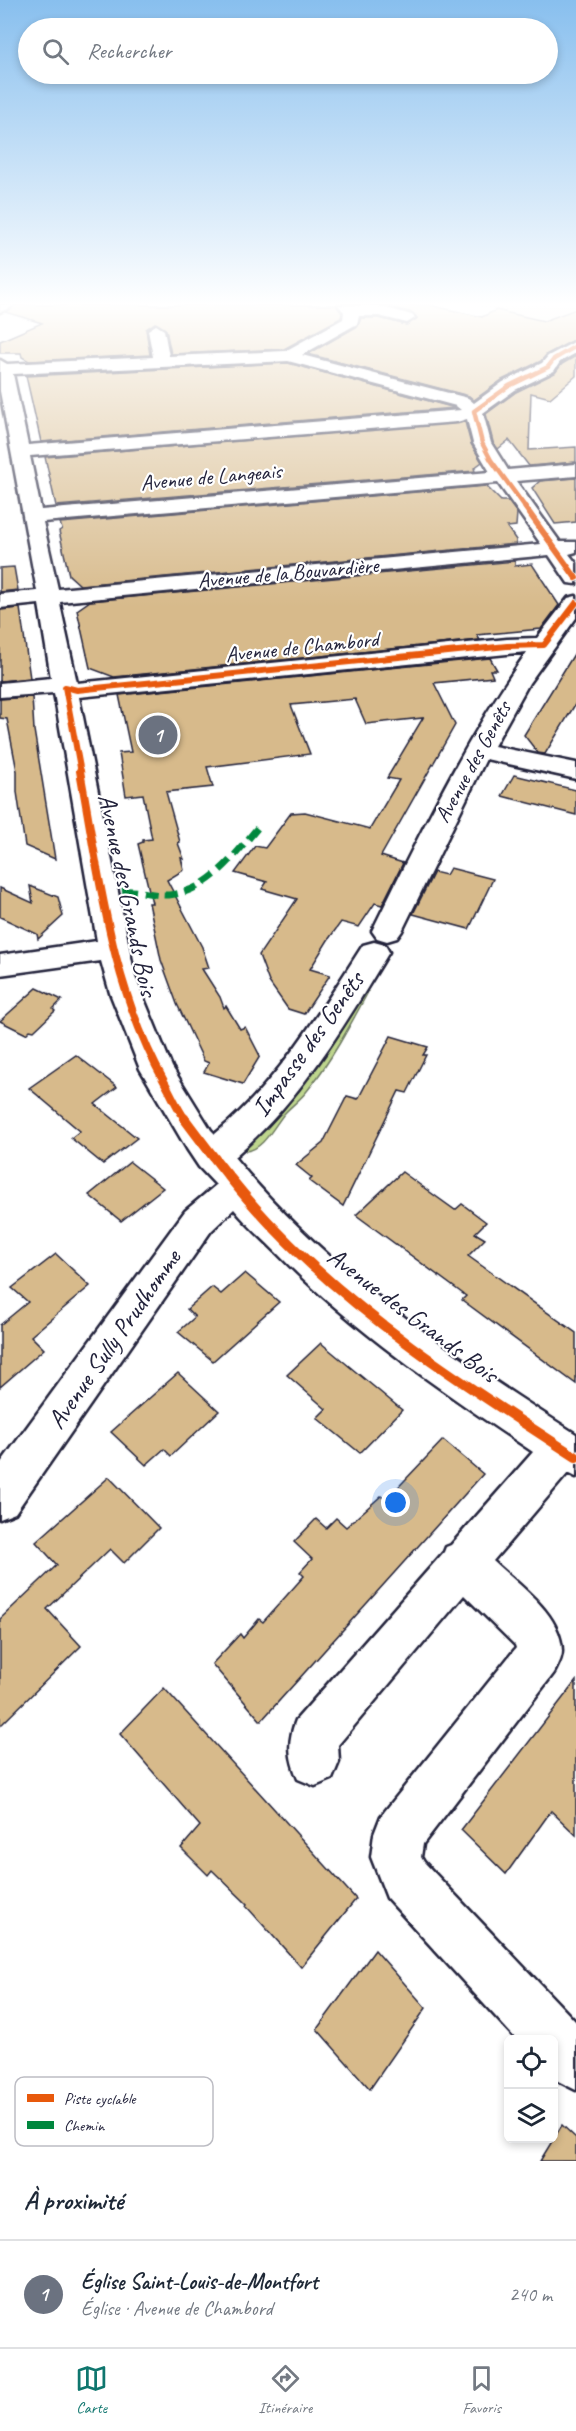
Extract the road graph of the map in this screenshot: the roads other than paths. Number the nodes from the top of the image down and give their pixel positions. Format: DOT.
graph roads {
  1 [pos="6,406"];
  2 [pos="467,406"];
  3 [pos="481,406"];
  4 [pos="474,411"];
  5 [pos="20,451"];
  6 [pos="576,470"];
  7 [pos="502,476"];
  8 [pos="32,517"];
  9 [pos="566,547"];
  10 [pos="576,578"];
  11 [pos="49,595"];
  12 [pos="0,601"];
  13 [pos="576,603"];
  14 [pos="544,645"];
  15 [pos="65,687"];
  16 [pos="0,690"];
  17 [pos="479,750"];
  18 [pos="576,771"];
  19 [pos="380,941"];
  20 [pos="113,949"];
  21 [pos="0,965"];
  22 [pos="211,1157"];
  23 [pos="239,1191"];
  24 [pos="569,1453"];
  25 [pos="0,1499"];
  26 [pos="462,1562"];
  27 [pos="315,1762"];
  28 [pos="576,2062"];
  1 -- 5 [label="street, Avenue des Grands Bois"];
  2 -- 4 [label="street"];
  3 -- 4 [label="street"];
  4 -- 5 [label="street"];
  4 -- 7 [label="street"];
  5 -- 8 [label="street, Avenue des Grands Bois"];
  6 -- 7 [label="street, Avenue de Langeais"];
  7 -- 8 [label="street, Avenue de Langeais"];
  7 -- 9 [label="street"];
  8 -- 11 [label="street, Avenue des Grands Bois"];
  9 -- 10 [label="street"];
  9 -- 11 [label="street, Avenue de la Bouvardière"];
  11 -- 12 [label="street, Avenue de la Bouvardière"];
  11 -- 15 [label="street, Avenue des Grands Bois"];
  13 -- 14 [label="street, Avenue des Genêts"];
  14 -- 15 [label="street, Avenue de Chambord"];
  14 -- 17 [label="street, Avenue des Genêts"];
  15 -- 16 [label="street, Avenue de Chambord"];
  15 -- 20 [label="street, Avenue des Grands Bois"];
  17 -- 18 [label="street"];
  17 -- 19 [label="street, Avenue des Genêts"];
  19 -- 22 [label="street, Impasse des Genêts"];
  20 -- 21 [label="street"];
  20 -- 22 [label="street, Avenue des Grands Bois"];
  22 -- 23 [label="street, Avenue des Grands Bois"];
  23 -- 24 [label="street, Avenue des Grands Bois"];
  23 -- 25 [label="street, Avenue Sully Prudhomme"];
  24 -- 26 [label="street"];
  26 -- 27 [label="street"];
  26 -- 28 [label="street"];
}
